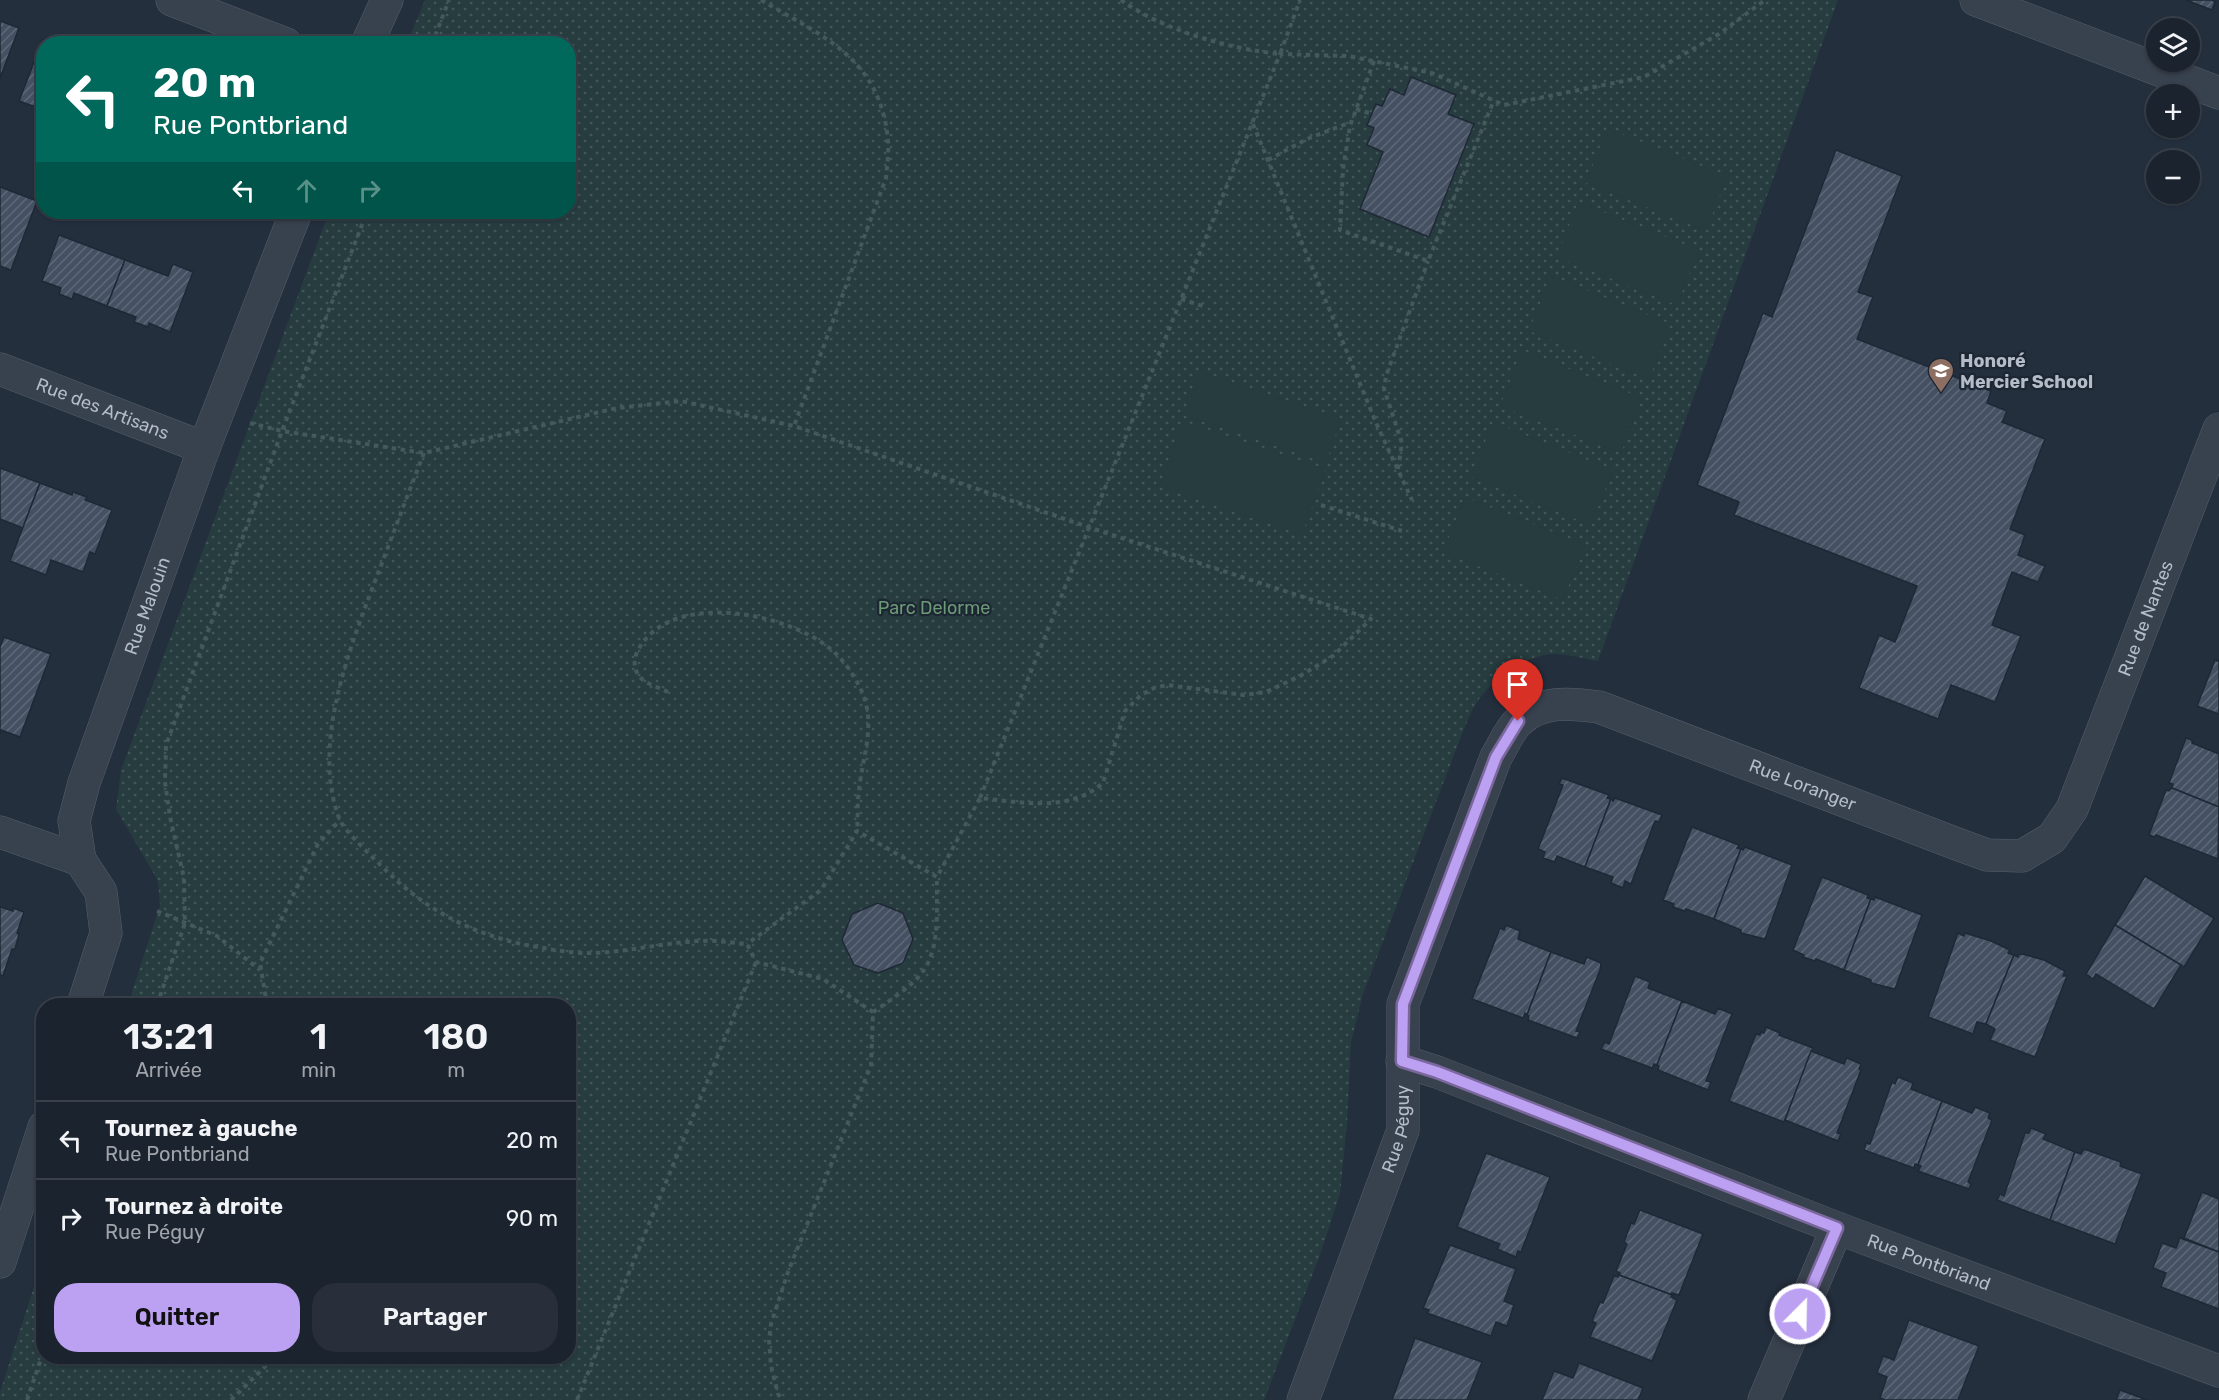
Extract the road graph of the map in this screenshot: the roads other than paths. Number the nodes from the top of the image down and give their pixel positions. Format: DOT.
graph roads {
  1 [pos="172,0"];
  2 [pos="387,0"];
  3 [pos="1976,0"];
  4 [pos="265,36"];
  5 [pos="371,36"];
  6 [pos="2219,93"];
  7 [pos="293,219"];
  8 [pos="0,369"];
  9 [pos="2219,429"];
  10 [pos="204,448"];
  11 [pos="1518,721"];
  12 [pos="2072,808"];
  13 [pos="0,832"];
  14 [pos="80,860"];
  15 [pos="85,998"];
  16 [pos="1402,1061"];
  17 [pos="36,1152"];
  18 [pos="1837,1228"];
  19 [pos="0,1262"];
  20 [pos="2219,1371"];
  21 [pos="1303,1400"];
  22 [pos="1764,1400"];
  1 -- 4 [label="street"];
  2 -- 5 [label="street"];
  3 -- 6 [label="street"];
  7 -- 10 [label="street, Rue Malouin"];
  8 -- 10 [label="street, Rue des Artisans"];
  9 -- 12 [label="street, Rue de Nantes"];
  10 -- 14 [label="street, Rue Malouin"];
  11 -- 12 [label="street, Rue Loranger"];
  11 -- 16 [label="street, Rue Péguy"];
  13 -- 14 [label="street"];
  14 -- 15 [label="street, Rue Malouin"];
  16 -- 18 [label="street, Rue Pontbriand"];
  16 -- 21 [label="street, Rue Péguy"];
  17 -- 19 [label="street"];
  18 -- 20 [label="street, Rue Pontbriand"];
  18 -- 22 [label="street"];
}
